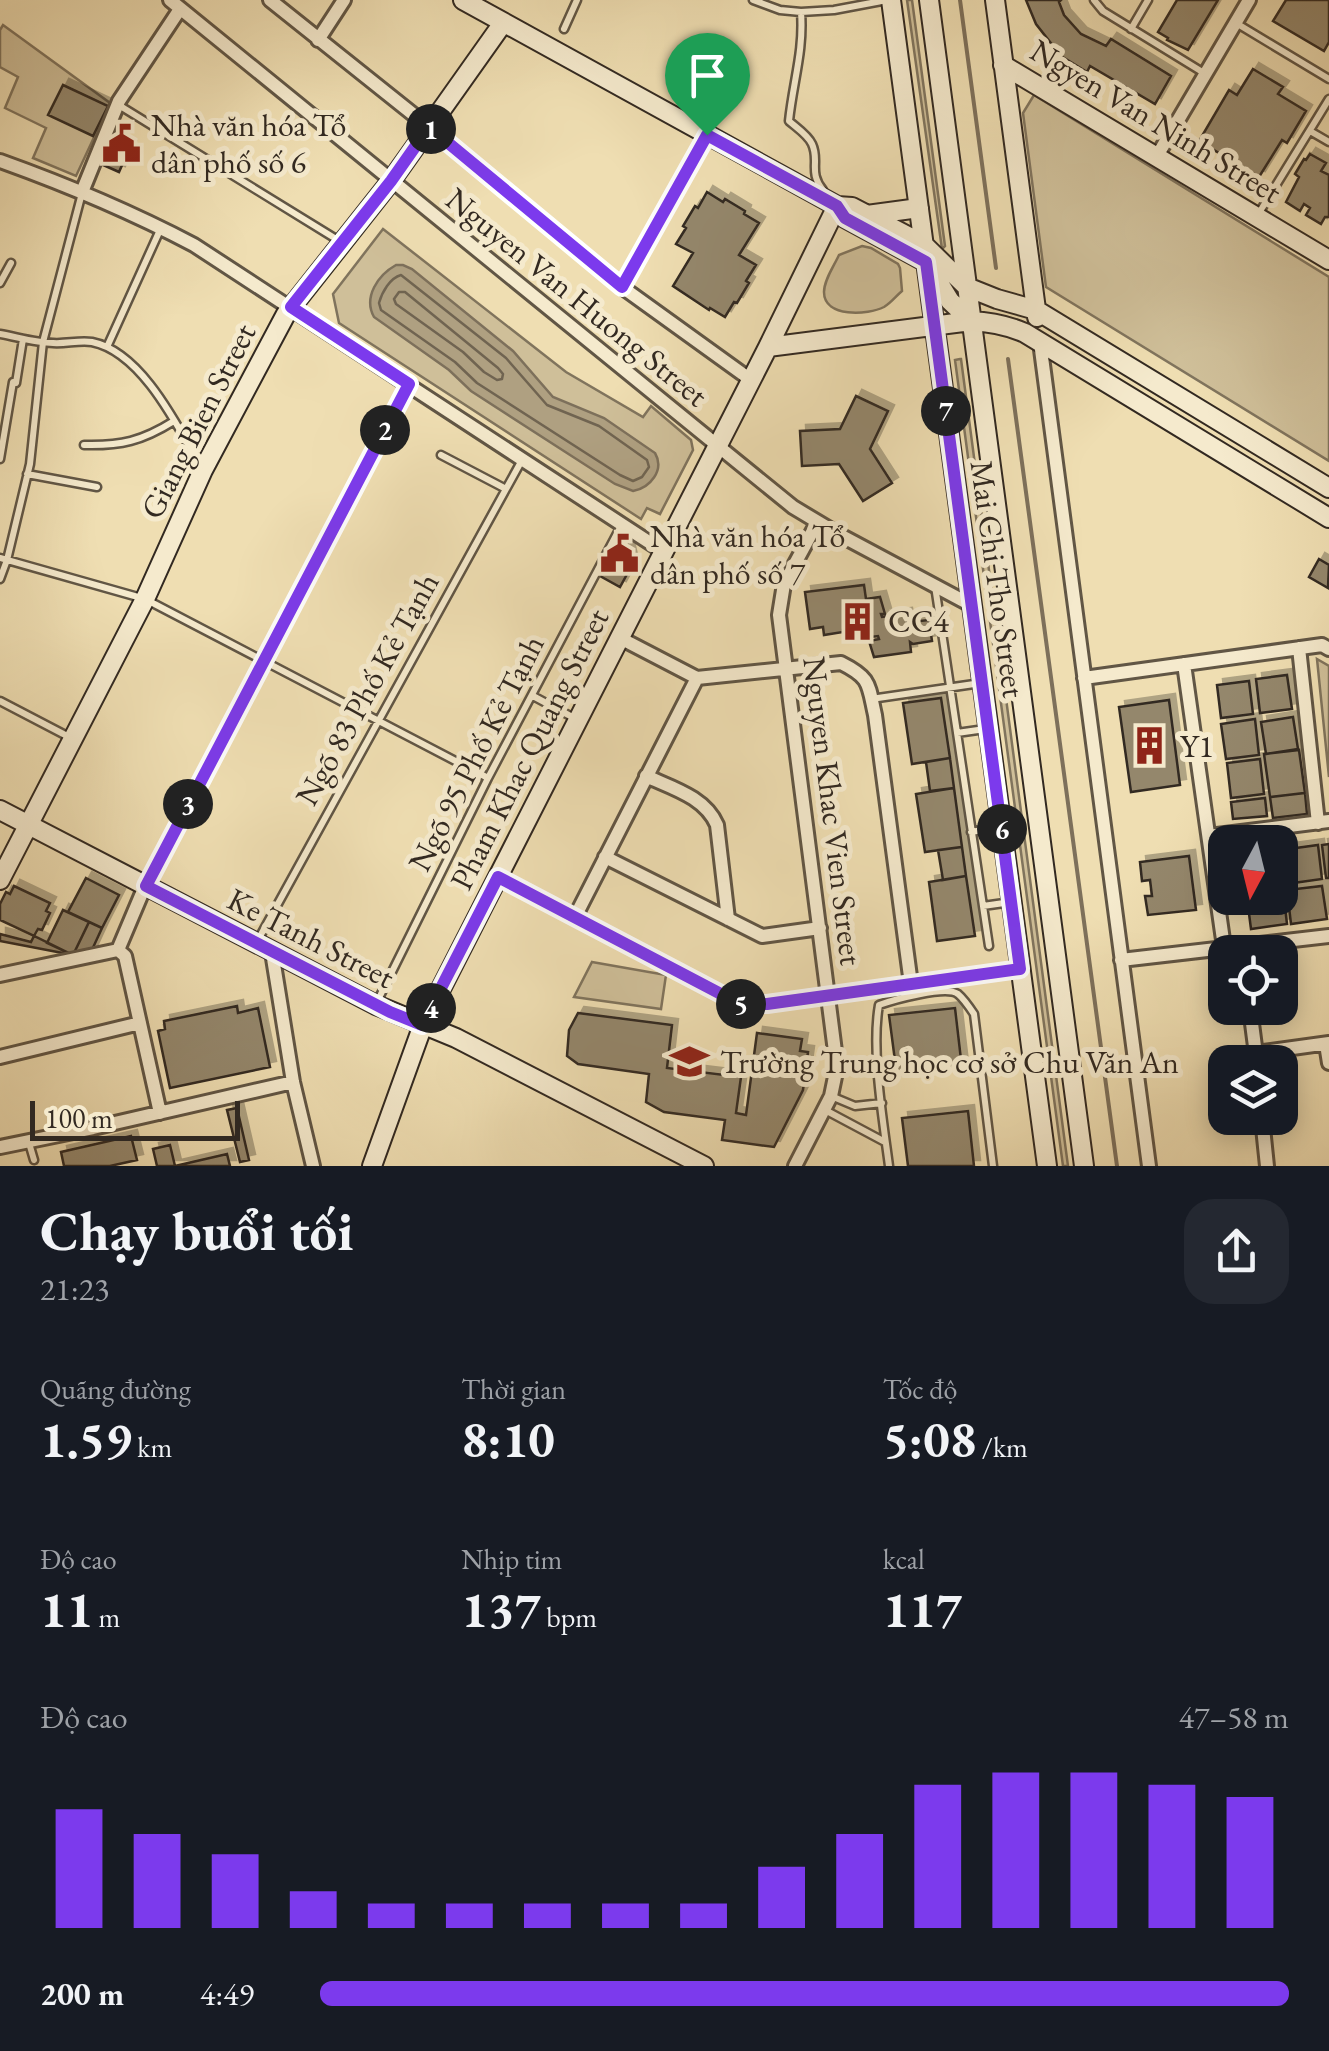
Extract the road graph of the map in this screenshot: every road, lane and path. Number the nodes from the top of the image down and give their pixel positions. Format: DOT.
graph roads {
  1 [pos="270,0"];
  2 [pos="344,0"];
  3 [pos="463,0"];
  4 [pos="576,0"];
  5 [pos="753,0"];
  6 [pos="889,0"];
  7 [pos="928,0"];
  8 [pos="995,0"];
  9 [pos="1094,0"];
  10 [pos="1148,0"];
  11 [pos="1249,0"];
  12 [pos="175,4"];
  13 [pos="801,12"];
  14 [pos="503,22"];
  15 [pos="1235,23"];
  16 [pos="564,29"];
  17 [pos="1131,30"];
  18 [pos="318,40"];
  19 [pos="1004,65"];
  20 [pos="1205,74"];
  21 [pos="1329,80"];
  22 [pos="1329,99"];
  23 [pos="117,104"];
  24 [pos="429,127"];
  25 [pos="1310,130"];
  26 [pos="707,135"];
  27 [pos="1329,142"];
  28 [pos="1157,156"];
  29 [pos="0,161"];
  30 [pos="391,181"];
  31 [pos="82,192"];
  32 [pos="837,206"];
  33 [pos="918,208"];
  34 [pos="867,215"];
  35 [pos="1258,216"];
  36 [pos="162,228"];
  37 [pos="342,242"];
  38 [pos="924,253"];
  39 [pos="1329,260"];
  40 [pos="11,263"];
  41 [pos="0,282"];
  42 [pos="622,287"];
  43 [pos="967,287"];
  44 [pos="950,301"];
  45 [pos="291,307"];
  46 [pos="1036,310"];
  47 [pos="971,321"];
  48 [pos="934,326"];
  49 [pos="0,334"];
  50 [pos="23,338"];
  51 [pos="44,342"];
  52 [pos="1040,342"];
  53 [pos="107,347"];
  54 [pos="768,348"];
  55 [pos="752,380"];
  56 [pos="409,384"];
  57 [pos="174,421"];
  58 [pos="84,445"];
  59 [pos="717,447"];
  60 [pos="440,454"];
  61 [pos="0,459"];
  62 [pos="523,459"];
  63 [pos="203,470"];
  64 [pos="27,474"];
  65 [pos="97,487"];
  66 [pos="506,488"];
  67 [pos="1329,488"];
  68 [pos="1329,518"];
  69 [pos="816,523"];
  70 [pos="622,524"];
  71 [pos="664,552"];
  72 [pos="4,559"];
  73 [pos="0,579"];
  74 [pos="935,586"];
  75 [pos="145,599"];
  76 [pos="972,604"];
  77 [pos="620,638"];
  78 [pos="1327,643"];
  79 [pos="1299,648"];
  80 [pos="263,660"];
  81 [pos="1184,664"];
  82 [pos="786,670"];
  83 [pos="697,678"];
  84 [pos="1084,678"];
  85 [pos="982,683"];
  86 [pos="950,688"];
  87 [pos="532,696"];
  88 [pos="871,698"];
  89 [pos="0,701"];
  90 [pos="578,720"];
  91 [pos="378,721"];
  92 [pos="988,728"];
  93 [pos="957,733"];
  94 [pos="72,738"];
  95 [pos="646,776"];
  96 [pos="488,778"];
  97 [pos="0,810"];
  98 [pos="1324,822"];
  99 [pos="27,824"];
  100 [pos="1298,825"];
  101 [pos="1001,826"];
  102 [pos="1208,829"];
  103 [pos="972,832"];
  104 [pos="605,857"];
  105 [pos="498,877"];
  106 [pos="0,880"];
  107 [pos="146,886"];
  108 [pos="1011,902"];
  109 [pos="983,906"];
  110 [pos="574,917"];
  111 [pos="728,919"];
  112 [pos="820,928"];
  113 [pos="1329,936"];
  114 [pos="1298,941"];
  115 [pos="988,946"];
  116 [pos="264,948"];
  117 [pos="118,950"];
  118 [pos="1208,950"];
  119 [pos="1121,960"];
  120 [pos="1020,969"];
  121 [pos="0,974"];
  122 [pos="911,984"];
  123 [pos="829,996"];
  124 [pos="376,1005"];
  125 [pos="140,1022"];
  126 [pos="422,1025"];
  127 [pos="1328,1043"];
  128 [pos="1298,1049"];
  129 [pos="0,1057"];
  130 [pos="1329,1063"];
  131 [pos="293,1082"];
  132 [pos="831,1096"];
  133 [pos="882,1103"];
  134 [pos="824,1110"];
  135 [pos="160,1113"];
  136 [pos="1264,1135"];
  137 [pos="29,1142"];
  138 [pos="886,1142"];
  139 [pos="0,1147"];
  140 [pos="34,1160"];
  141 [pos="313,1166"];
  142 [pos="372,1166"];
  143 [pos="704,1166"];
  144 [pos="795,1166"];
  145 [pos="888,1166"];
  146 [pos="994,1166"];
  147 [pos="1046,1166"];
  148 [pos="1084,1166"];
  149 [pos="1148,1166"];
  150 [pos="1267,1166"];
  1 -- 18 [label="street"];
  2 -- 18 [label="street"];
  3 -- 14 [label="street"];
  4 -- 16 [label="lane"];
  5 -- 13 [label="lane"];
  6 -- 13 [label="lane"];
  6 -- 33 [label="street, Mai Chi Tho Street"];
  7 -- 43 [label="street, Mai Chi Tho Street"];
  8 -- 19 [label="street"];
  9 -- 17 [label="lane"];
  10 -- 17 [label="lane"];
  11 -- 15 [label="street"];
  12 -- 23 [label="street"];
  12 -- 30 [label="street, Nguyen Van Huong Street"];
  13 -- 32 [label="lane"];
  14 -- 24 [label="street, Giang Bien Street"];
  14 -- 26 [label="street"];
  15 -- 20 [label="street"];
  15 -- 21 [label="lane"];
  17 -- 20 [label="lane"];
  18 -- 24 [label="street"];
  19 -- 28 [label="street, Ngyen Van Ninh Street"];
  19 -- 46 [label="street"];
  20 -- 28 [label="street"];
  22 -- 25 [label="lane"];
  23 -- 31 [label="street"];
  23 -- 37 [label="lane"];
  24 -- 30 [label="street, Giang Bien Street"];
  24 -- 42 [label="street"];
  25 -- 27 [label="lane"];
  25 -- 35 [label="lane"];
  26 -- 32 [label="street"];
  26 -- 42 [label="street"];
  28 -- 35 [label="street, Ngyen Van Ninh Street"];
  29 -- 31 [label="street"];
  30 -- 37 [label="street, Giang Bien Street"];
  30 -- 59 [label="street, Nguyen Van Huong Street"];
  31 -- 36 [label="street"];
  31 -- 51 [label="lane"];
  32 -- 34 [label="street"];
  32 -- 38 [label="street"];
  32 -- 54 [label="street, Pham Khac Quang Street"];
  33 -- 34 [label="street"];
  33 -- 38 [label="street, Mai Chi Tho Street"];
  34 -- 38 [label="street"];
  35 -- 39 [label="street, Ngyen Van Ninh Street"];
  36 -- 45 [label="street"];
  36 -- 53 [label="lane"];
  37 -- 45 [label="street, Giang Bien Street"];
  38 -- 43 [label="street"];
  38 -- 44 [label="street"];
  38 -- 48 [label="street, Mai Chi Tho Street"];
  40 -- 41 [label="lane"];
  42 -- 55 [label="street"];
  43 -- 44 [label="street"];
  43 -- 46 [label="street"];
  43 -- 47 [label="street, Mai Chi Tho Street"];
  44 -- 47 [label="street"];
  44 -- 48 [label="street"];
  45 -- 56 [label="street"];
  45 -- 63 [label="street, Giang Bien Street"];
  46 -- 52 [label="street"];
  46 -- 67 [label="street"];
  47 -- 48 [label="street"];
  47 -- 52 [label="street"];
  47 -- 148 [label="street, Mai Chi Tho Street"];
  48 -- 54 [label="street"];
  48 -- 76 [label="street, Mai Chi Tho Street"];
  49 -- 50 [label="lane"];
  50 -- 51 [label="lane"];
  50 -- 61 [label="lane"];
  51 -- 53 [label="lane"];
  51 -- 64 [label="lane"];
  52 -- 68 [label="street"];
  52 -- 84 [label="street"];
  53 -- 57 [label="lane"];
  54 -- 55 [label="street, Pham Khac Quang Street"];
  55 -- 59 [label="street, Pham Khac Quang Street"];
  56 -- 62 [label="street"];
  56 -- 80 [label="lane"];
  57 -- 58 [label="lane"];
  57 -- 63 [label="lane"];
  59 -- 69 [label="street, Nguyen Van Huong Street"];
  59 -- 71 [label="street, Pham Khac Quang Street"];
  60 -- 66 [label="lane"];
  62 -- 66 [label="lane, Ngõ 83 Phố Kẻ Tạnh"];
  62 -- 70 [label="street"];
  63 -- 75 [label="street, Giang Bien Street"];
  64 -- 65 [label="lane"];
  64 -- 72 [label="lane"];
  66 -- 91 [label="lane, Ngõ 83 Phố Kẻ Tạnh"];
  69 -- 74 [label="street, Nguyen Van Huong Street"];
  69 -- 82 [label="street, Nguyen Khac Vien Street"];
  70 -- 71 [label="street"];
  70 -- 87 [label="lane, Ngõ 95 Phố Kẻ Tạnh"];
  71 -- 77 [label="street, Pham Khac Quang Street"];
  72 -- 73 [label="lane"];
  72 -- 75 [label="lane"];
  74 -- 76 [label="street, Nguyen Van Huong Street"];
  74 -- 86 [label="lane"];
  75 -- 80 [label="lane"];
  75 -- 94 [label="street, Giang Bien Street"];
  76 -- 85 [label="street, Mai Chi Tho Street"];
  77 -- 83 [label="street"];
  77 -- 90 [label="street, Pham Khac Quang Street"];
  78 -- 79 [label="street"];
  79 -- 81 [label="street"];
  79 -- 98 [label="street"];
  80 -- 91 [label="lane"];
  80 -- 107 [label="lane"];
  81 -- 84 [label="street"];
  81 -- 102 [label="street"];
  82 -- 83 [label="street"];
  82 -- 88 [label="street"];
  82 -- 112 [label="street, Nguyen Khac Vien Street"];
  83 -- 95 [label="street"];
  84 -- 119 [label="street"];
  85 -- 86 [label="lane"];
  85 -- 92 [label="street, Mai Chi Tho Street"];
  86 -- 88 [label="lane"];
  86 -- 93 [label="lane"];
  87 -- 90 [label="lane"];
  87 -- 96 [label="lane, Ngõ 95 Phố Kẻ Tạnh"];
  88 -- 122 [label="street"];
  89 -- 94 [label="lane"];
  90 -- 105 [label="street, Pham Khac Quang Street"];
  91 -- 96 [label="lane"];
  91 -- 116 [label="lane, Ngõ 83 Phố Kẻ Tạnh"];
  92 -- 93 [label="lane"];
  92 -- 101 [label="street, Mai Chi Tho Street"];
  93 -- 103 [label="lane"];
  94 -- 99 [label="street, Giang Bien Street"];
  95 -- 104 [label="street"];
  95 -- 111 [label="street"];
  96 -- 124 [label="lane, Ngõ 95 Phố Kẻ Tạnh"];
  97 -- 99 [label="street, Ke Tanh Street"];
  98 -- 100 [label="street"];
  99 -- 106 [label="street, Giang Bien Street"];
  99 -- 107 [label="street, Ke Tanh Street"];
  101 -- 103 [label="lane"];
  101 -- 108 [label="street, Mai Chi Tho Street"];
  103 -- 109 [label="lane"];
  104 -- 110 [label="street"];
  104 -- 111 [label="street"];
  105 -- 110 [label="street"];
  105 -- 126 [label="street, Pham Khac Quang Street"];
  107 -- 116 [label="street, Ke Tanh Street"];
  107 -- 117 [label="street"];
  108 -- 109 [label="lane"];
  108 -- 120 [label="street, Mai Chi Tho Street"];
  109 -- 115 [label="lane"];
  110 -- 123 [label="street"];
  111 -- 112 [label="street"];
  112 -- 123 [label="street, Nguyen Khac Vien Street"];
  113 -- 114 [label="street"];
  116 -- 124 [label="street, Ke Tanh Street"];
  116 -- 131 [label="street"];
  117 -- 121 [label="street"];
  117 -- 125 [label="street"];
  118 -- 119 [label="street"];
  119 -- 149 [label="street"];
  120 -- 122 [label="street"];
  120 -- 147 [label="street, Mai Chi Tho Street"];
  122 -- 123 [label="street"];
  123 -- 132 [label="street, Nguyen Khac Vien Street"];
  124 -- 126 [label="street, Ke Tanh Street"];
  125 -- 129 [label="street"];
  125 -- 135 [label="street"];
  126 -- 142 [label="street, Pham Khac Quang Street"];
  126 -- 143 [label="street, Ke Tanh Street"];
  127 -- 128 [label="street"];
  127 -- 130 [label="street"];
  131 -- 135 [label="street"];
  131 -- 141 [label="street"];
  132 -- 133 [label="lane"];
  132 -- 134 [label="street, Nguyen Khac Vien Street"];
  133 -- 138 [label="lane"];
  133 -- 146 [label="lane"];
  134 -- 138 [label="lane"];
  134 -- 144 [label="street, Nguyen Khac Vien Street"];
  135 -- 137 [label="street"];
  136 -- 150 [label="street"];
  137 -- 139 [label="street"];
  137 -- 140 [label="lane"];
  138 -- 145 [label="lane"];
}
